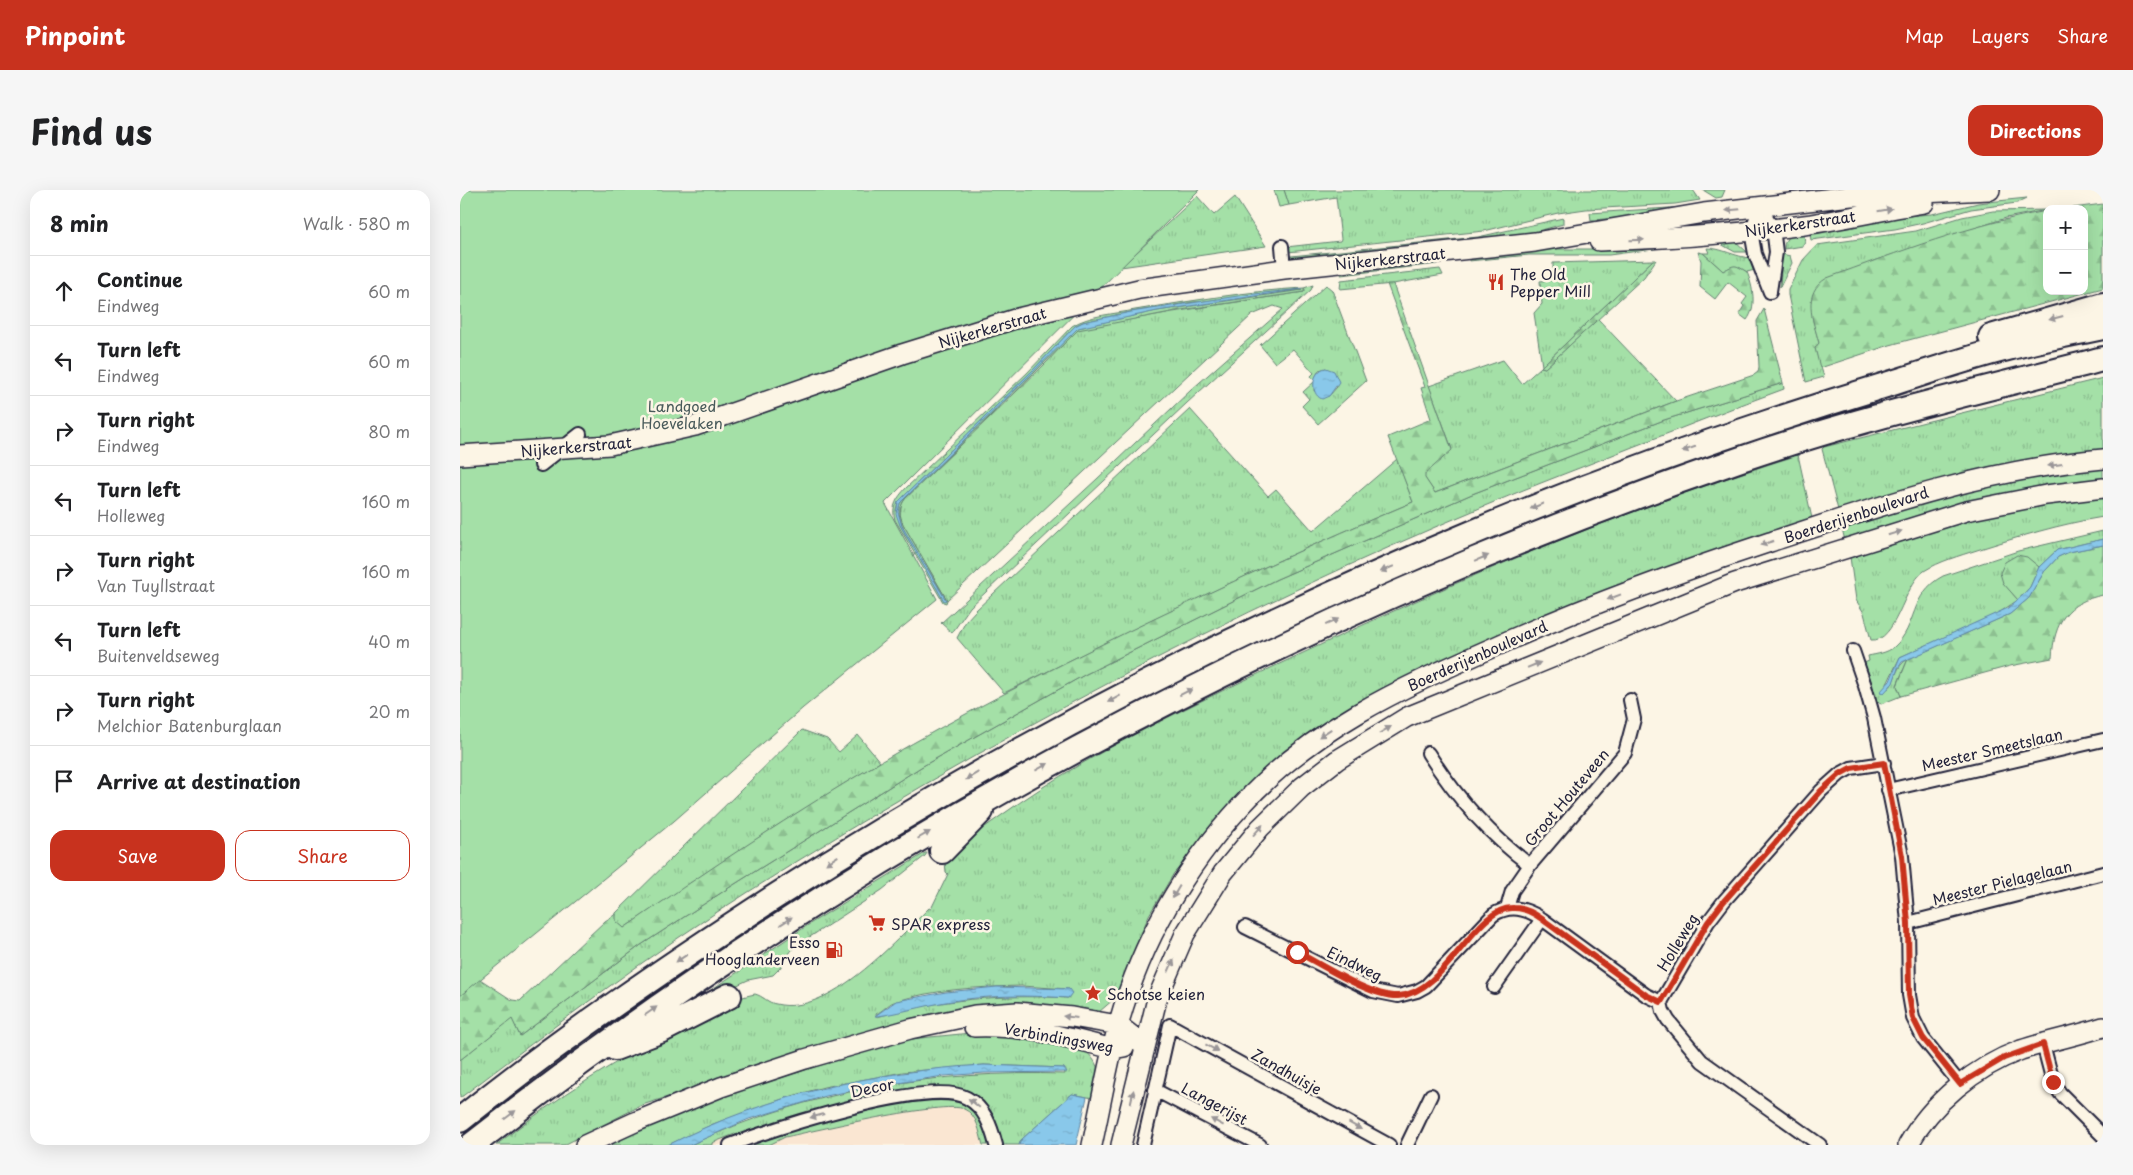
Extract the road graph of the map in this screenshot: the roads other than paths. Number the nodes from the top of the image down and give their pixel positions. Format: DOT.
graph roads {
  1 [pos="1990,190"];
  2 [pos="2003,190"];
  3 [pos="1760,208"];
  4 [pos="1773,228"];
  5 [pos="1751,231"];
  6 [pos="1536,242"];
  7 [pos="1282,246"];
  8 [pos="1284,269"];
  9 [pos="2103,305"];
  10 [pos="2103,327"];
  11 [pos="2103,359"];
  12 [pos="1735,433"];
  13 [pos="580,434"];
  14 [pos="560,449"];
  15 [pos="460,455"];
  16 [pos="2103,459"];
  17 [pos="541,464"];
  18 [pos="2103,488"];
  19 [pos="1853,651"];
  20 [pos="1630,700"];
  21 [pos="2103,740"];
  22 [pos="1428,753"];
  23 [pos="1884,763"];
  24 [pos="1888,790"];
  25 [pos="999,791"];
  26 [pos="942,851"];
  27 [pos="1530,865"];
  28 [pos="2103,873"];
  29 [pos="1507,908"];
  30 [pos="1542,919"];
  31 [pos="1908,923"];
  32 [pos="1245,927"];
  33 [pos="1494,987"];
  34 [pos="729,996"];
  35 [pos="1661,1002"];
  36 [pos="1118,1025"];
  37 [pos="2103,1027"];
  38 [pos="910,1030"];
  39 [pos="2043,1044"];
  40 [pos="1144,1045"];
  41 [pos="1113,1049"];
  42 [pos="583,1060"];
  43 [pos="1960,1084"];
  44 [pos="1155,1090"];
  45 [pos="1431,1095"];
  46 [pos="460,1120"];
  47 [pos="2103,1136"];
  48 [pos="472,1145"];
  49 [pos="585,1145"];
  50 [pos="730,1145"];
  51 [pos="996,1145"];
  52 [pos="1092,1145"];
  53 [pos="1121,1145"];
  54 [pos="1143,1145"];
  55 [pos="1260,1145"];
  56 [pos="1389,1145"];
  57 [pos="1407,1145"];
  58 [pos="1820,1145"];
  59 [pos="1908,1145"];
  1 -- 3 [label="main road, Nijkerkerstraat"];
  4 -- 2 [label="main road, Nijkerkerstraat, one-way"];
  3 -- 4 [label="street"];
  3 -- 5 [label="street"];
  3 -- 6 [label="main road, Nijkerkerstraat, one-way"];
  4 -- 5 [label="main road, Nijkerkerstraat"];
  4 -- 5 [label="street"];
  6 -- 5 [label="main road, Nijkerkerstraat, one-way"];
  6 -- 8 [label="main road, Nijkerkerstraat"];
  7 -- 8 [label="street"];
  8 -- 14 [label="main road, Nijkerkerstraat"];
  9 -- 12 [label="highway, one-way"];
  10 -- 12 [label="highway"];
  25 -- 11 [label="highway, one-way"];
  12 -- 46 [label="highway, one-way"];
  13 -- 14 [label="street"];
  14 -- 15 [label="main road, Nijkerkerstraat"];
  14 -- 17 [label="street"];
  16 -- 36 [label="main road, Boerderijenboulevard, one-way"];
  40 -- 18 [label="main road, Boerderijenboulevard, one-way"];
  19 -- 23 [label="street"];
  20 -- 27 [label="street, Groot Houteveen"];
  21 -- 24 [label="street, Meester Smeetslaan"];
  22 -- 27 [label="street"];
  23 -- 24 [label="street"];
  23 -- 35 [label="street, Holleweg"];
  24 -- 31 [label="street"];
  25 -- 26 [label="highway"];
  42 -- 25 [label="highway, one-way"];
  27 -- 29 [label="street, Groot Houteveen"];
  28 -- 31 [label="street, Meester Pielagelaan"];
  29 -- 30 [label="street"];
  29 -- 32 [label="street, Eindweg"];
  30 -- 33 [label="street"];
  30 -- 35 [label="street"];
  31 -- 43 [label="street"];
  34 -- 42 [label="highway"];
  35 -- 58 [label="street"];
  36 -- 38 [label="main road, Verbindingsweg, one-way"];
  36 -- 40 [label="main road, Verbindingsweg"];
  36 -- 41 [label="main road, Boerderijenboulevard"];
  37 -- 39 [label="main road"];
  38 -- 41 [label="main road, Verbindingsweg"];
  38 -- 49 [label="main road, Verbindingsweg"];
  39 -- 43 [label="main road"];
  39 -- 47 [label="street"];
  40 -- 41 [label="main road, Verbindingsweg"];
  53 -- 40 [label="main road, Boerderijenboulevard, one-way"];
  41 -- 52 [label="main road, Boerderijenboulevard"];
  48 -- 42 [label="highway, one-way"];
  43 -- 59 [label="main road"];
  44 -- 54 [label="street"];
  55 -- 44 [label="street, Langerijst, one-way"];
  44 -- 56 [label="street, Zandhuisje, one-way"];
  45 -- 57 [label="street"];
  51 -- 50 [label="street, Decor, one-way"];
}
